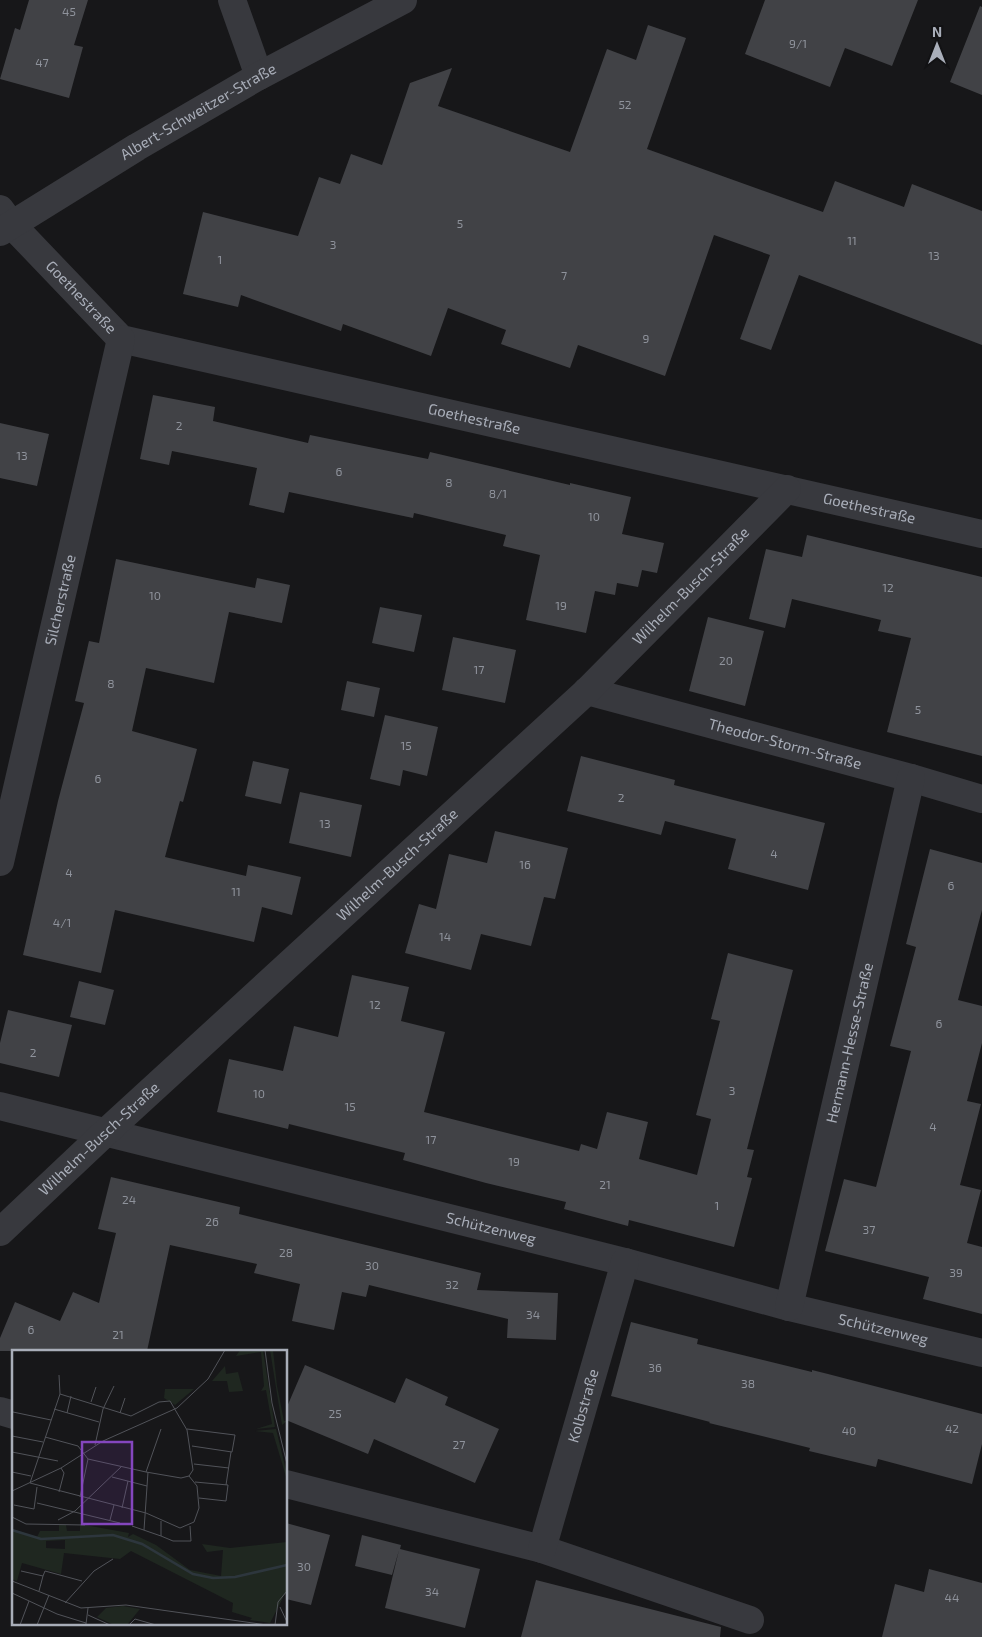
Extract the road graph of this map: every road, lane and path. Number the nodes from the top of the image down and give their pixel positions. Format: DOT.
graph roads {
  1 [pos="232,0"];
  2 [pos="403,0"];
  3 [pos="259,76"];
  4 [pos="4,222"];
  5 [pos="121,339"];
  6 [pos="787,489"];
  7 [pos="982,534"];
  8 [pos="587,691"];
  9 [pos="911,778"];
  10 [pos="982,799"];
  11 [pos="0,862"];
  12 [pos="0,1106"];
  13 [pos="106,1132"];
  14 [pos="0,1232"];
  15 [pos="625,1262"];
  16 [pos="789,1307"];
  17 [pos="982,1353"];
  18 [pos="288,1485"];
  19 [pos="542,1549"];
  20 [pos="750,1620"];
  1 -- 3 [label="street"];
  2 -- 3 [label="street, Albert-Schweitzer-Straße"];
  3 -- 4 [label="street, Albert-Schweitzer-Straße"];
  4 -- 5 [label="street, Goethestraße"];
  5 -- 6 [label="street, Goethestraße"];
  5 -- 11 [label="street, Silcherstraße"];
  6 -- 7 [label="street, Goethestraße"];
  6 -- 8 [label="street, Wilhelm-Busch-Straße"];
  8 -- 9 [label="street, Theodor-Storm-Straße"];
  8 -- 13 [label="street, Wilhelm-Busch-Straße"];
  9 -- 10 [label="street, Theodor-Storm-Straße"];
  9 -- 16 [label="street, Hermann-Hesse-Straße"];
  12 -- 13 [label="street, Schützenweg"];
  13 -- 14 [label="street, Wilhelm-Busch-Straße"];
  13 -- 15 [label="street, Schützenweg"];
  15 -- 16 [label="street, Schützenweg"];
  15 -- 19 [label="street, Kolbstraße"];
  16 -- 17 [label="street, Schützenweg"];
  18 -- 19 [label="street"];
  19 -- 20 [label="street"];
}
